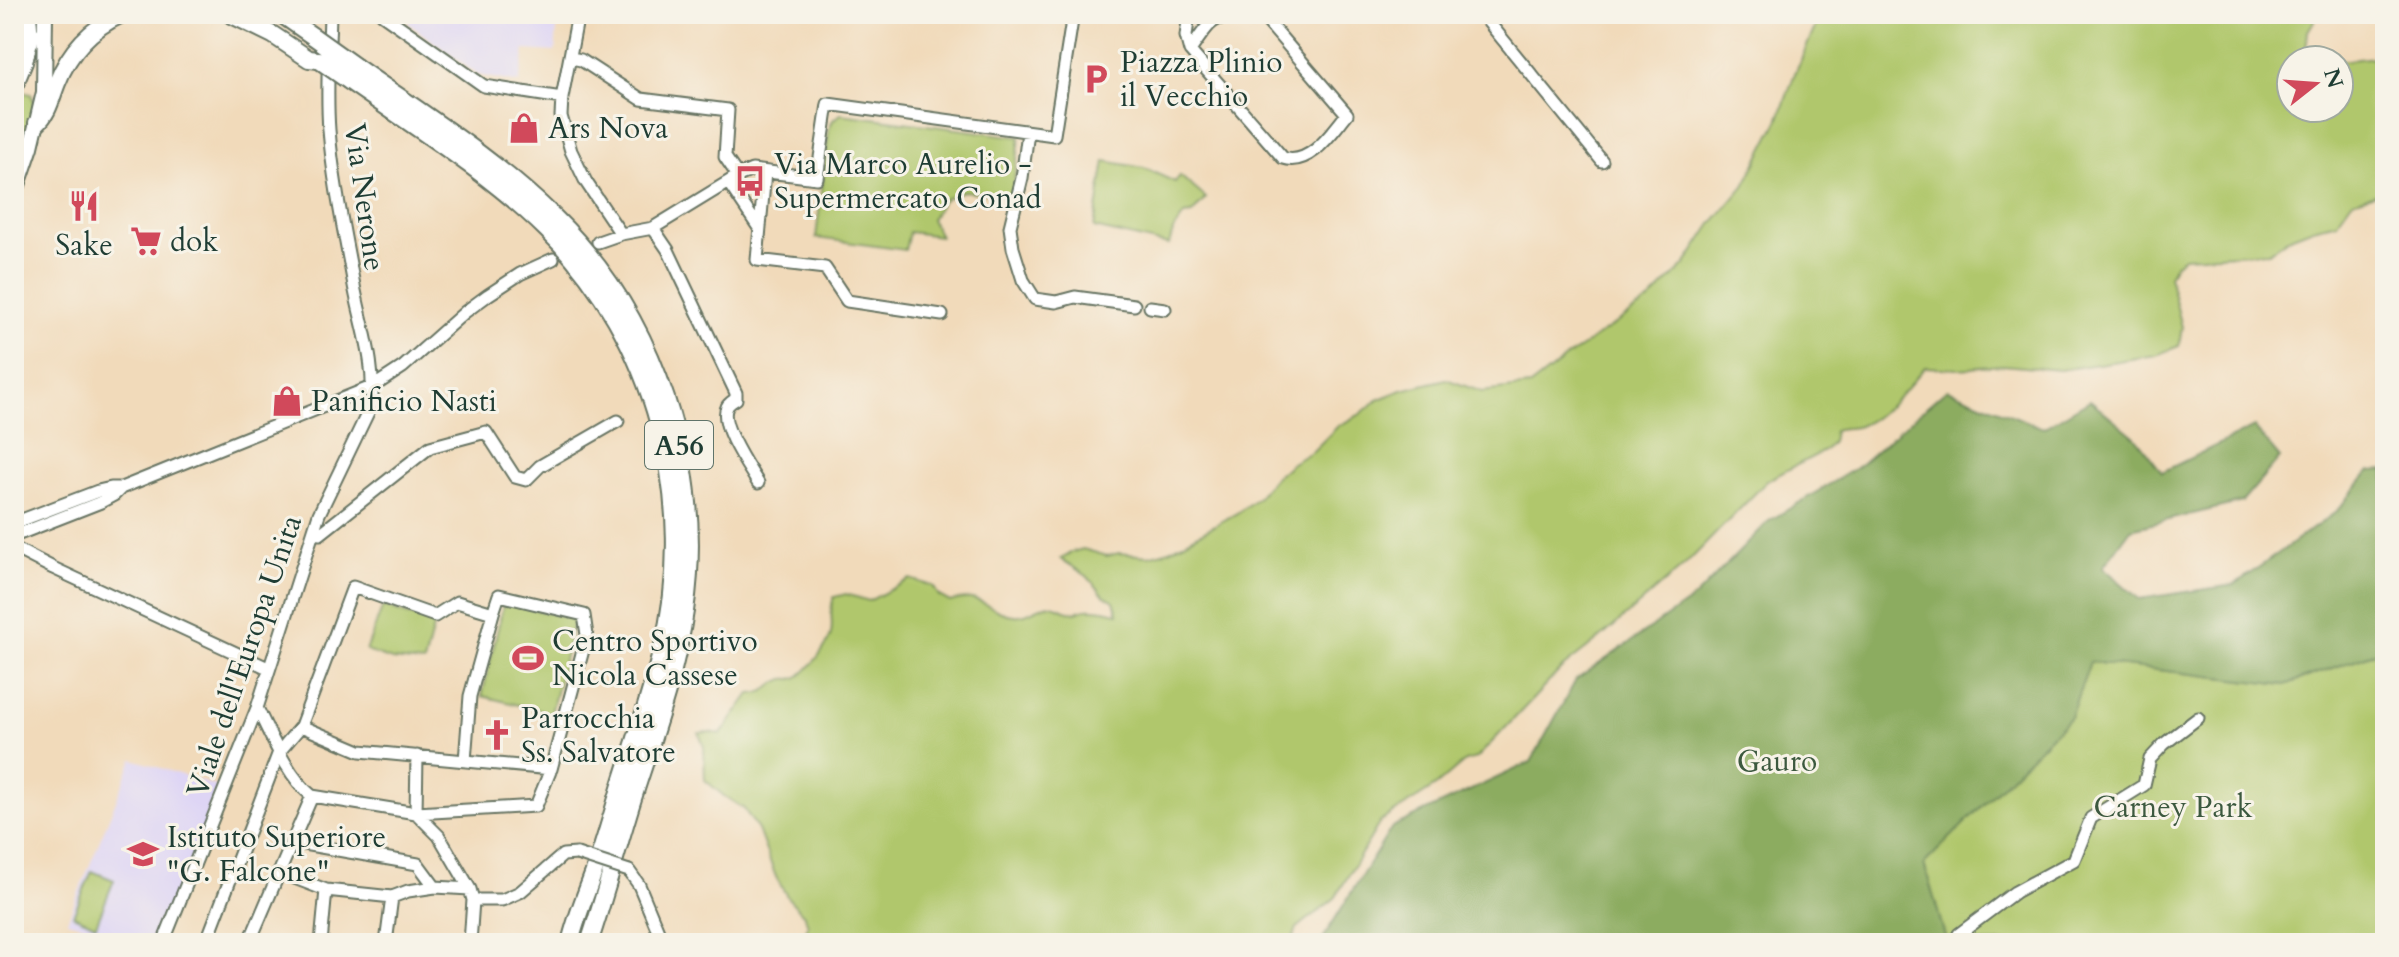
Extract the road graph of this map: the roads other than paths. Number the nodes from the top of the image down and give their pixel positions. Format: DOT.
graph roads {
  1 [pos="28,14"];
  2 [pos="35,14"];
  3 [pos="45,14"];
  4 [pos="122,14"];
  5 [pos="230,14"];
  6 [pos="260,14"];
  7 [pos="281,14"];
  8 [pos="297,14"];
  9 [pos="330,14"];
  10 [pos="382,14"];
  11 [pos="578,14"];
  12 [pos="1073,14"];
  13 [pos="1189,14"];
  14 [pos="1259,14"];
  15 [pos="1482,14"];
  16 [pos="314,37"];
  17 [pos="30,41"];
  18 [pos="1190,51"];
  19 [pos="571,58"];
  20 [pos="319,60"];
  21 [pos="352,74"];
  22 [pos="16,81"];
  23 [pos="562,98"];
  24 [pos="39,115"];
  25 [pos="1028,132"];
  26 [pos="1602,161"];
  27 [pos="14,167"];
  28 [pos="765,172"];
  29 [pos="14,175"];
  30 [pos="733,179"];
  31 [pos="14,191"];
  32 [pos="653,228"];
  33 [pos="760,228"];
  34 [pos="621,234"];
  35 [pos="598,242"];
  36 [pos="553,259"];
  37 [pos="1134,305"];
  38 [pos="1150,307"];
  39 [pos="1165,309"];
  40 [pos="942,315"];
  41 [pos="374,386"];
  42 [pos="618,421"];
  43 [pos="758,483"];
  44 [pos="121,488"];
  45 [pos="313,533"];
  46 [pos="16,539"];
  47 [pos="493,613"];
  48 [pos="268,668"];
  49 [pos="257,708"];
  50 [pos="2198,718"];
  51 [pos="301,726"];
  52 [pos="279,752"];
  53 [pos="417,756"];
  54 [pos="465,761"];
  55 [pos="551,769"];
  56 [pos="312,796"];
  57 [pos="416,813"];
  58 [pos="292,842"];
  59 [pos="279,872"];
  60 [pos="435,887"];
  61 [pos="326,890"];
  62 [pos="472,894"];
  63 [pos="392,897"];
  64 [pos="163,943"];
  65 [pos="206,943"];
  66 [pos="249,943"];
  67 [pos="321,943"];
  68 [pos="386,943"];
  69 [pos="470,943"];
  70 [pos="570,943"];
  71 [pos="589,943"];
  72 [pos="663,943"];
  73 [pos="1954,943"];
  1 -- 17 [label="highway"];
  2 -- 17 [label="main road"];
  3 -- 24 [label="main road"];
  4 -- 24 [label="highway"];
  5 -- 20 [label="highway"];
  6 -- 20 [label="highway, A56"];
  7 -- 16 [label="highway, A56"];
  8 -- 16 [label="highway"];
  9 -- 41 [label="street, Via Nerone"];
  10 -- 23 [label="street"];
  11 -- 19 [label="street"];
  12 -- 25 [label="street"];
  13 -- 18 [label="street"];
  14 -- 18 [label="street"];
  14 -- 18 [label="street"];
  15 -- 26 [label="street"];
  16 -- 21 [label="highway, A56, bridge"];
  17 -- 22 [label="main road"];
  19 -- 23 [label="street"];
  19 -- 30 [label="street"];
  20 -- 21 [label="highway, A56, bridge"];
  21 -- 70 [label="highway, A56"];
  21 -- 71 [label="highway, A56"];
  22 -- 24 [label="main road"];
  23 -- 34 [label="street"];
  24 -- 31 [label="main road"];
  25 -- 28 [label="street"];
  25 -- 37 [label="street"];
  27 -- 29 [label="main road"];
  28 -- 30 [label="street"];
  28 -- 33 [label="street"];
  30 -- 32 [label="street"];
  30 -- 33 [label="street"];
  32 -- 34 [label="street"];
  32 -- 43 [label="street"];
  33 -- 40 [label="street"];
  34 -- 35 [label="street"];
  36 -- 41 [label="street"];
  38 -- 39 [label="street"];
  41 -- 44 [label="street"];
  41 -- 45 [label="street, Viale dell'Europa Unita"];
  42 -- 45 [label="street"];
  44 -- 46 [label="street"];
  44 -- 46 [label="street"];
  45 -- 48 [label="street, Viale dell'Europa Unita"];
  46 -- 48 [label="street"];
  47 -- 51 [label="street"];
  47 -- 54 [label="street"];
  47 -- 55 [label="street"];
  48 -- 49 [label="street, Viale dell'Europa Unita"];
  49 -- 52 [label="street"];
  49 -- 64 [label="street, Viale dell'Europa Unita"];
  50 -- 73 [label="street"];
  51 -- 52 [label="street"];
  51 -- 53 [label="street"];
  52 -- 56 [label="street"];
  52 -- 65 [label="street"];
  53 -- 54 [label="street"];
  53 -- 57 [label="street"];
  54 -- 55 [label="street"];
  55 -- 57 [label="street"];
  56 -- 57 [label="street"];
  56 -- 58 [label="street"];
  57 -- 62 [label="street"];
  58 -- 59 [label="street"];
  58 -- 60 [label="street"];
  59 -- 61 [label="street"];
  59 -- 66 [label="street"];
  60 -- 62 [label="street"];
  60 -- 63 [label="street"];
  61 -- 63 [label="street"];
  61 -- 67 [label="street"];
  62 -- 69 [label="street"];
  62 -- 72 [label="street, bridge"];
  63 -- 68 [label="street"];
}
